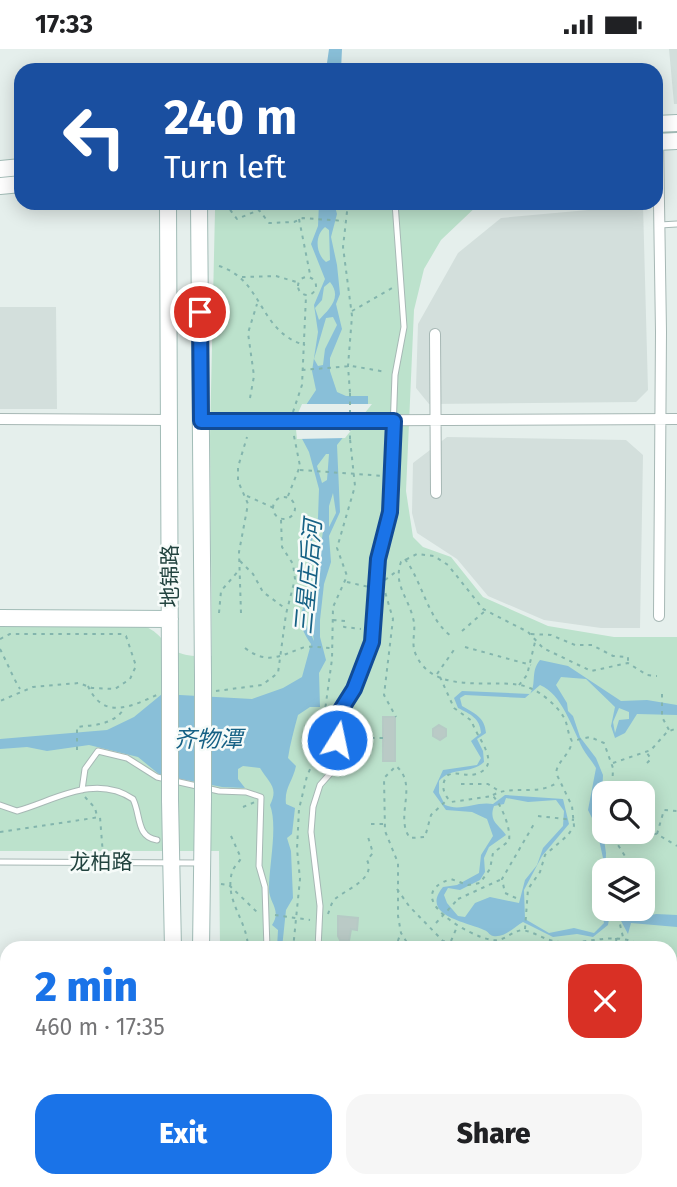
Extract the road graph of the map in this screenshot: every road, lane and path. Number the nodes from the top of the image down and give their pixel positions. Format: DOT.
graph roads {
  1 [pos="167,210"];
  2 [pos="199,210"];
  3 [pos="230,210"];
  4 [pos="347,210"];
  5 [pos="396,210"];
  6 [pos="659,210"];
  7 [pos="253,211"];
  8 [pos="299,219"];
  9 [pos="345,221"];
  10 [pos="677,224"];
  11 [pos="660,225"];
  12 [pos="219,267"];
  13 [pos="310,275"];
  14 [pos="241,277"];
  15 [pos="300,283"];
  16 [pos="402,288"];
  17 [pos="306,296"];
  18 [pos="257,302"];
  19 [pos="351,311"];
  20 [pos="435,334"];
  21 [pos="305,345"];
  22 [pos="348,366"];
  23 [pos="301,371"];
  24 [pos="395,375"];
  25 [pos="250,398"];
  26 [pos="292,417"];
  27 [pos="0,419"];
  28 [pos="660,419"];
  29 [pos="677,419"];
  30 [pos="169,420"];
  31 [pos="201,421"];
  32 [pos="394,421"];
  33 [pos="436,421"];
  34 [pos="292,425"];
  35 [pos="247,437"];
  36 [pos="300,470"];
  37 [pos="354,474"];
  38 [pos="386,476"];
  39 [pos="436,493"];
  40 [pos="246,495"];
  41 [pos="288,496"];
  42 [pos="275,508"];
  43 [pos="281,520"];
  44 [pos="404,558"];
  45 [pos="239,561"];
  46 [pos="240,569"];
  47 [pos="398,570"];
  48 [pos="346,581"];
  49 [pos="379,584"];
  50 [pos="287,609"];
  51 [pos="486,611"];
  52 [pos="219,613"];
  53 [pos="241,613"];
  54 [pos="659,616"];
  55 [pos="0,618"];
  56 [pos="170,619"];
  57 [pos="331,620"];
  58 [pos="361,629"];
  59 [pos="462,631"];
  60 [pos="530,634"];
  61 [pos="451,636"];
  62 [pos="0,639"];
  63 [pos="536,642"];
  64 [pos="456,647"];
  65 [pos="465,647"];
  66 [pos="246,648"];
  67 [pos="331,648"];
  68 [pos="0,649"];
  69 [pos="1,655"];
  70 [pos="282,657"];
  71 [pos="628,663"];
  72 [pos="531,665"];
  73 [pos="439,675"];
  74 [pos="657,676"];
  75 [pos="204,684"];
  76 [pos="518,685"];
  77 [pos="88,686"];
  78 [pos="20,690"];
  79 [pos="165,692"];
  80 [pos="662,694"];
  81 [pos="0,701"];
  82 [pos="124,708"];
  83 [pos="396,717"];
  84 [pos="677,728"];
  85 [pos="670,730"];
  86 [pos="354,738"];
  87 [pos="383,738"];
  88 [pos="573,741"];
  89 [pos="77,750"];
  90 [pos="646,752"];
  91 [pos="397,761"];
  92 [pos="612,763"];
  93 [pos="647,763"];
  94 [pos="398,766"];
  95 [pos="479,772"];
  96 [pos="612,781"];
  97 [pos="558,782"];
  98 [pos="482,783"];
  99 [pos="461,784"];
  100 [pos="82,790"];
  101 [pos="500,791"];
  102 [pos="492,796"];
  103 [pos="261,797"];
  104 [pos="448,799"];
  105 [pos="0,805"];
  106 [pos="243,807"];
  107 [pos="677,811"];
  108 [pos="538,816"];
  109 [pos="97,817"];
  110 [pos="575,821"];
  111 [pos="371,824"];
  112 [pos="384,824"];
  113 [pos="534,824"];
  114 [pos="0,832"];
  115 [pos="657,834"];
  116 [pos="231,836"];
  117 [pos="368,837"];
  118 [pos="157,840"];
  119 [pos="677,846"];
  120 [pos="103,855"];
  121 [pos="0,862"];
  122 [pos="171,863"];
  123 [pos="202,863"];
  124 [pos="502,879"];
  125 [pos="480,883"];
  126 [pos="221,884"];
  127 [pos="231,886"];
  128 [pos="396,888"];
  129 [pos="484,889"];
  130 [pos="516,898"];
  131 [pos="323,914"];
  132 [pos="275,915"];
  133 [pos="297,917"];
  134 [pos="312,921"];
  135 [pos="619,921"];
  136 [pos="267,925"];
  137 [pos="457,926"];
  138 [pos="433,929"];
  139 [pos="525,930"];
  140 [pos="401,933"];
  141 [pos="616,937"];
  142 [pos="623,938"];
  143 [pos="503,939"];
  144 [pos="173,941"];
  145 [pos="201,941"];
  146 [pos="248,941"];
  147 [pos="267,941"];
  148 [pos="294,941"];
  149 [pos="318,941"];
  150 [pos="398,941"];
  151 [pos="406,941"];
  152 [pos="443,941"];
  153 [pos="452,941"];
  154 [pos="500,941"];
  155 [pos="555,941"];
  156 [pos="594,941"];
  157 [pos="616,941"];
  158 [pos="631,941"];
  1 -- 30 [label="street, 地锦路"];
  2 -- 31 [label="street, 地锦路"];
  3 -- 7 [label="path"];
  4 -- 9 [label="path"];
  5 -- 16 [label="lane"];
  6 -- 11 [label="street"];
  7 -- 8 [label="path"];
  8 -- 9 [label="path"];
  8 -- 13 [label="path"];
  9 -- 19 [label="path"];
  10 -- 11 [label="lane"];
  11 -- 28 [label="street"];
  12 -- 14 [label="path"];
  13 -- 15 [label="path"];
  13 -- 17 [label="path"];
  14 -- 15 [label="path"];
  14 -- 18 [label="path"];
  15 -- 17 [label="path"];
  16 -- 19 [label="path"];
  16 -- 24 [label="lane"];
  17 -- 21 [label="path"];
  18 -- 21 [label="path"];
  18 -- 25 [label="path"];
  19 -- 22 [label="path"];
  20 -- 33 [label="street"];
  21 -- 23 [label="path"];
  22 -- 23 [label="path"];
  22 -- 24 [label="path"];
  22 -- 37 [label="path, bridge"];
  23 -- 26 [label="path"];
  24 -- 32 [label="lane"];
  27 -- 30 [label="street"];
  28 -- 29 [label="street"];
  28 -- 33 [label="street"];
  28 -- 54 [label="street"];
  30 -- 56 [label="street, 地锦路"];
  31 -- 32 [label="street"];
  31 -- 75 [label="street, 地锦路"];
  32 -- 33 [label="street"];
  32 -- 49 [label="lane"];
  33 -- 39 [label="street"];
  34 -- 36 [label="path"];
  35 -- 40 [label="path"];
  36 -- 37 [label="path"];
  36 -- 41 [label="path"];
  37 -- 38 [label="path"];
  37 -- 48 [label="path"];
  40 -- 42 [label="path"];
  40 -- 45 [label="path"];
  41 -- 42 [label="path"];
  41 -- 43 [label="path"];
  42 -- 43 [label="path"];
  43 -- 50 [label="path"];
  44 -- 47 [label="path"];
  44 -- 51 [label="path"];
  44 -- 61 [label="path"];
  45 -- 46 [label="path"];
  45 -- 50 [label="path"];
  46 -- 52 [label="path"];
  46 -- 53 [label="path"];
  47 -- 49 [label="path"];
  47 -- 73 [label="path"];
  48 -- 49 [label="path"];
  48 -- 57 [label="path"];
  49 -- 83 [label="path"];
  49 -- 149 [label="lane"];
  50 -- 70 [label="path"];
  51 -- 59 [label="path"];
  51 -- 60 [label="path"];
  55 -- 56 [label="street"];
  56 -- 122 [label="street, 地锦路, bridge"];
  57 -- 58 [label="path"];
  57 -- 67 [label="path"];
  60 -- 63 [label="path"];
  60 -- 71 [label="path"];
  62 -- 77 [label="path"];
  63 -- 71 [label="path"];
  63 -- 72 [label="path"];
  64 -- 73 [label="path"];
  65 -- 72 [label="path"];
  66 -- 70 [label="path"];
  67 -- 70 [label="path"];
  67 -- 133 [label="path"];
  68 -- 69 [label="path"];
  69 -- 78 [label="path"];
  70 -- 75 [label="path"];
  71 -- 74 [label="path"];
  72 -- 76 [label="path"];
  73 -- 76 [label="path"];
  73 -- 95 [label="path"];
  75 -- 123 [label="street, 地锦路, bridge"];
  76 -- 88 [label="path"];
  77 -- 78 [label="path"];
  77 -- 82 [label="path"];
  78 -- 81 [label="path"];
  79 -- 82 [label="path"];
  80 -- 85 [label="path"];
  82 -- 89 [label="path"];
  84 -- 85 [label="path"];
  85 -- 90 [label="path"];
  86 -- 87 [label="path"];
  88 -- 92 [label="path"];
  88 -- 97 [label="path"];
  90 -- 92 [label="path"];
  90 -- 93 [label="path"];
  91 -- 94 [label="path"];
  92 -- 96 [label="path"];
  94 -- 104 [label="path"];
  94 -- 112 [label="path"];
  95 -- 98 [label="path"];
  95 -- 104 [label="path"];
  97 -- 101 [label="path"];
  97 -- 110 [label="path"];
  98 -- 99 [label="path"];
  98 -- 101 [label="path"];
  100 -- 103 [label="lane"];
  100 -- 105 [label="lane"];
  100 -- 109 [label="path"];
  100 -- 118 [label="lane"];
  101 -- 102 [label="path"];
  102 -- 104 [label="path"];
  102 -- 125 [label="path"];
  103 -- 106 [label="path"];
  103 -- 136 [label="lane"];
  107 -- 115 [label="path"];
  108 -- 110 [label="path"];
  109 -- 114 [label="path"];
  109 -- 120 [label="path"];
  110 -- 139 [label="path"];
  111 -- 112 [label="path"];
  112 -- 128 [label="path"];
  113 -- 124 [label="path"];
  115 -- 119 [label="path"];
  116 -- 127 [label="path"];
  117 -- 131 [label="path"];
  121 -- 122 [label="lane, 龙柏路"];
  122 -- 123 [label="lane, 龙柏路"];
  122 -- 144 [label="street, 地锦路"];
  123 -- 145 [label="street, 地锦路"];
  124 -- 129 [label="path"];
  124 -- 130 [label="path"];
  125 -- 129 [label="path"];
  125 -- 137 [label="path"];
  126 -- 127 [label="path"];
  127 -- 136 [label="path"];
  127 -- 146 [label="path"];
  128 -- 138 [label="path"];
  128 -- 140 [label="path"];
  129 -- 138 [label="path, bridge"];
  132 -- 133 [label="path"];
  133 -- 134 [label="path"];
  133 -- 148 [label="path"];
  135 -- 142 [label="path"];
  136 -- 147 [label="lane"];
  137 -- 143 [label="path"];
  137 -- 153 [label="path"];
  138 -- 152 [label="path"];
  139 -- 143 [label="path"];
  139 -- 155 [label="path"];
  140 -- 150 [label="path"];
  140 -- 151 [label="path"];
  141 -- 142 [label="path"];
  141 -- 156 [label="path"];
  141 -- 157 [label="path"];
  142 -- 158 [label="path"];
  143 -- 154 [label="path"];
}
